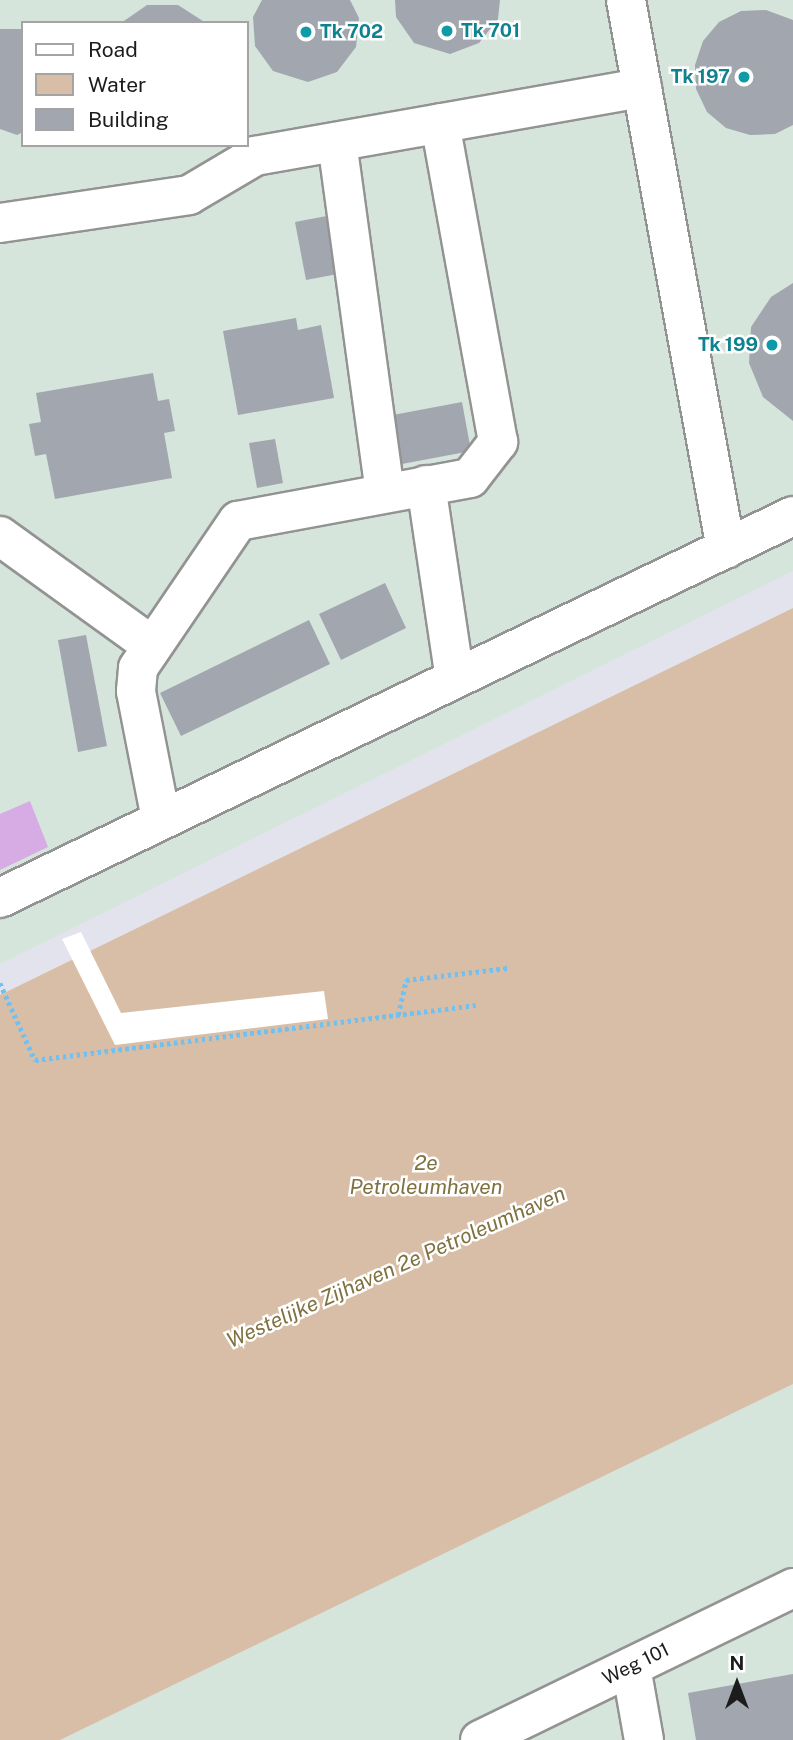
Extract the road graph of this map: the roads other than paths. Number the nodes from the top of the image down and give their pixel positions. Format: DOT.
graph roads {
  1 [pos="626,0"];
  2 [pos="642,88"];
  3 [pos="440,123"];
  4 [pos="337,142"];
  5 [pos="0,223"];
  6 [pos="426,485"];
  7 [pos="385,493"];
  8 [pos="793,516"];
  9 [pos="0,536"];
  10 [pos="726,549"];
  11 [pos="152,645"];
  12 [pos="455,678"];
  13 [pos="161,819"];
  14 [pos="0,898"];
  15 [pos="793,1588"];
  16 [pos="631,1667"];
  17 [pos="480,1740"];
  18 [pos="644,1740"];
  1 -- 2 [label="lane"];
  2 -- 3 [label="lane"];
  2 -- 10 [label="lane"];
  3 -- 4 [label="lane"];
  3 -- 6 [label="lane"];
  4 -- 5 [label="lane"];
  4 -- 7 [label="lane"];
  6 -- 7 [label="lane"];
  6 -- 12 [label="lane"];
  7 -- 11 [label="lane"];
  8 -- 10 [label="lane"];
  9 -- 11 [label="lane"];
  10 -- 12 [label="lane"];
  11 -- 13 [label="lane"];
  12 -- 13 [label="lane"];
  13 -- 14 [label="lane"];
  15 -- 16 [label="lane, Weg 101"];
  16 -- 17 [label="lane, Weg 101"];
  16 -- 18 [label="lane"];
}
